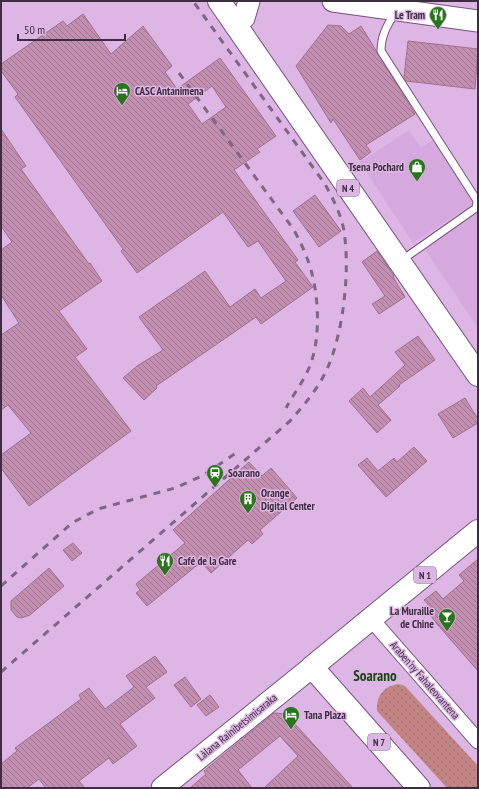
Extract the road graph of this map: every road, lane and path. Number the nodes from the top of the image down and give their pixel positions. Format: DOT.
graph roads {
  1 [pos="219,1"];
  2 [pos="332,1"];
  3 [pos="397,9"];
  4 [pos="240,11"];
  5 [pos="478,21"];
  6 [pos="478,202"];
  7 [pos="409,255"];
  8 [pos="478,353"];
  9 [pos="478,375"];
  10 [pos="478,531"];
  11 [pos="371,619"];
  12 [pos="312,666"];
  13 [pos="478,741"];
  14 [pos="162,788"];
  15 [pos="419,788"];
  1 -- 4 [label="main road, N 4"];
  2 -- 3 [label="street"];
  3 -- 5 [label="street"];
  3 -- 6 [label="lane"];
  4 -- 7 [label="main road, N 4"];
  4 -- 9 [label="main road, N 4"];
  6 -- 7 [label="lane"];
  7 -- 8 [label="main road, N 4"];
  10 -- 11 [label="main road, N 1"];
  11 -- 12 [label="main road, N 1"];
  11 -- 13 [label="street, Araben'ny Fahaleovantena"];
  12 -- 14 [label="street, Làlana Rainibetsimisaraka"];
  12 -- 15 [label="main road, N 7"];
}
